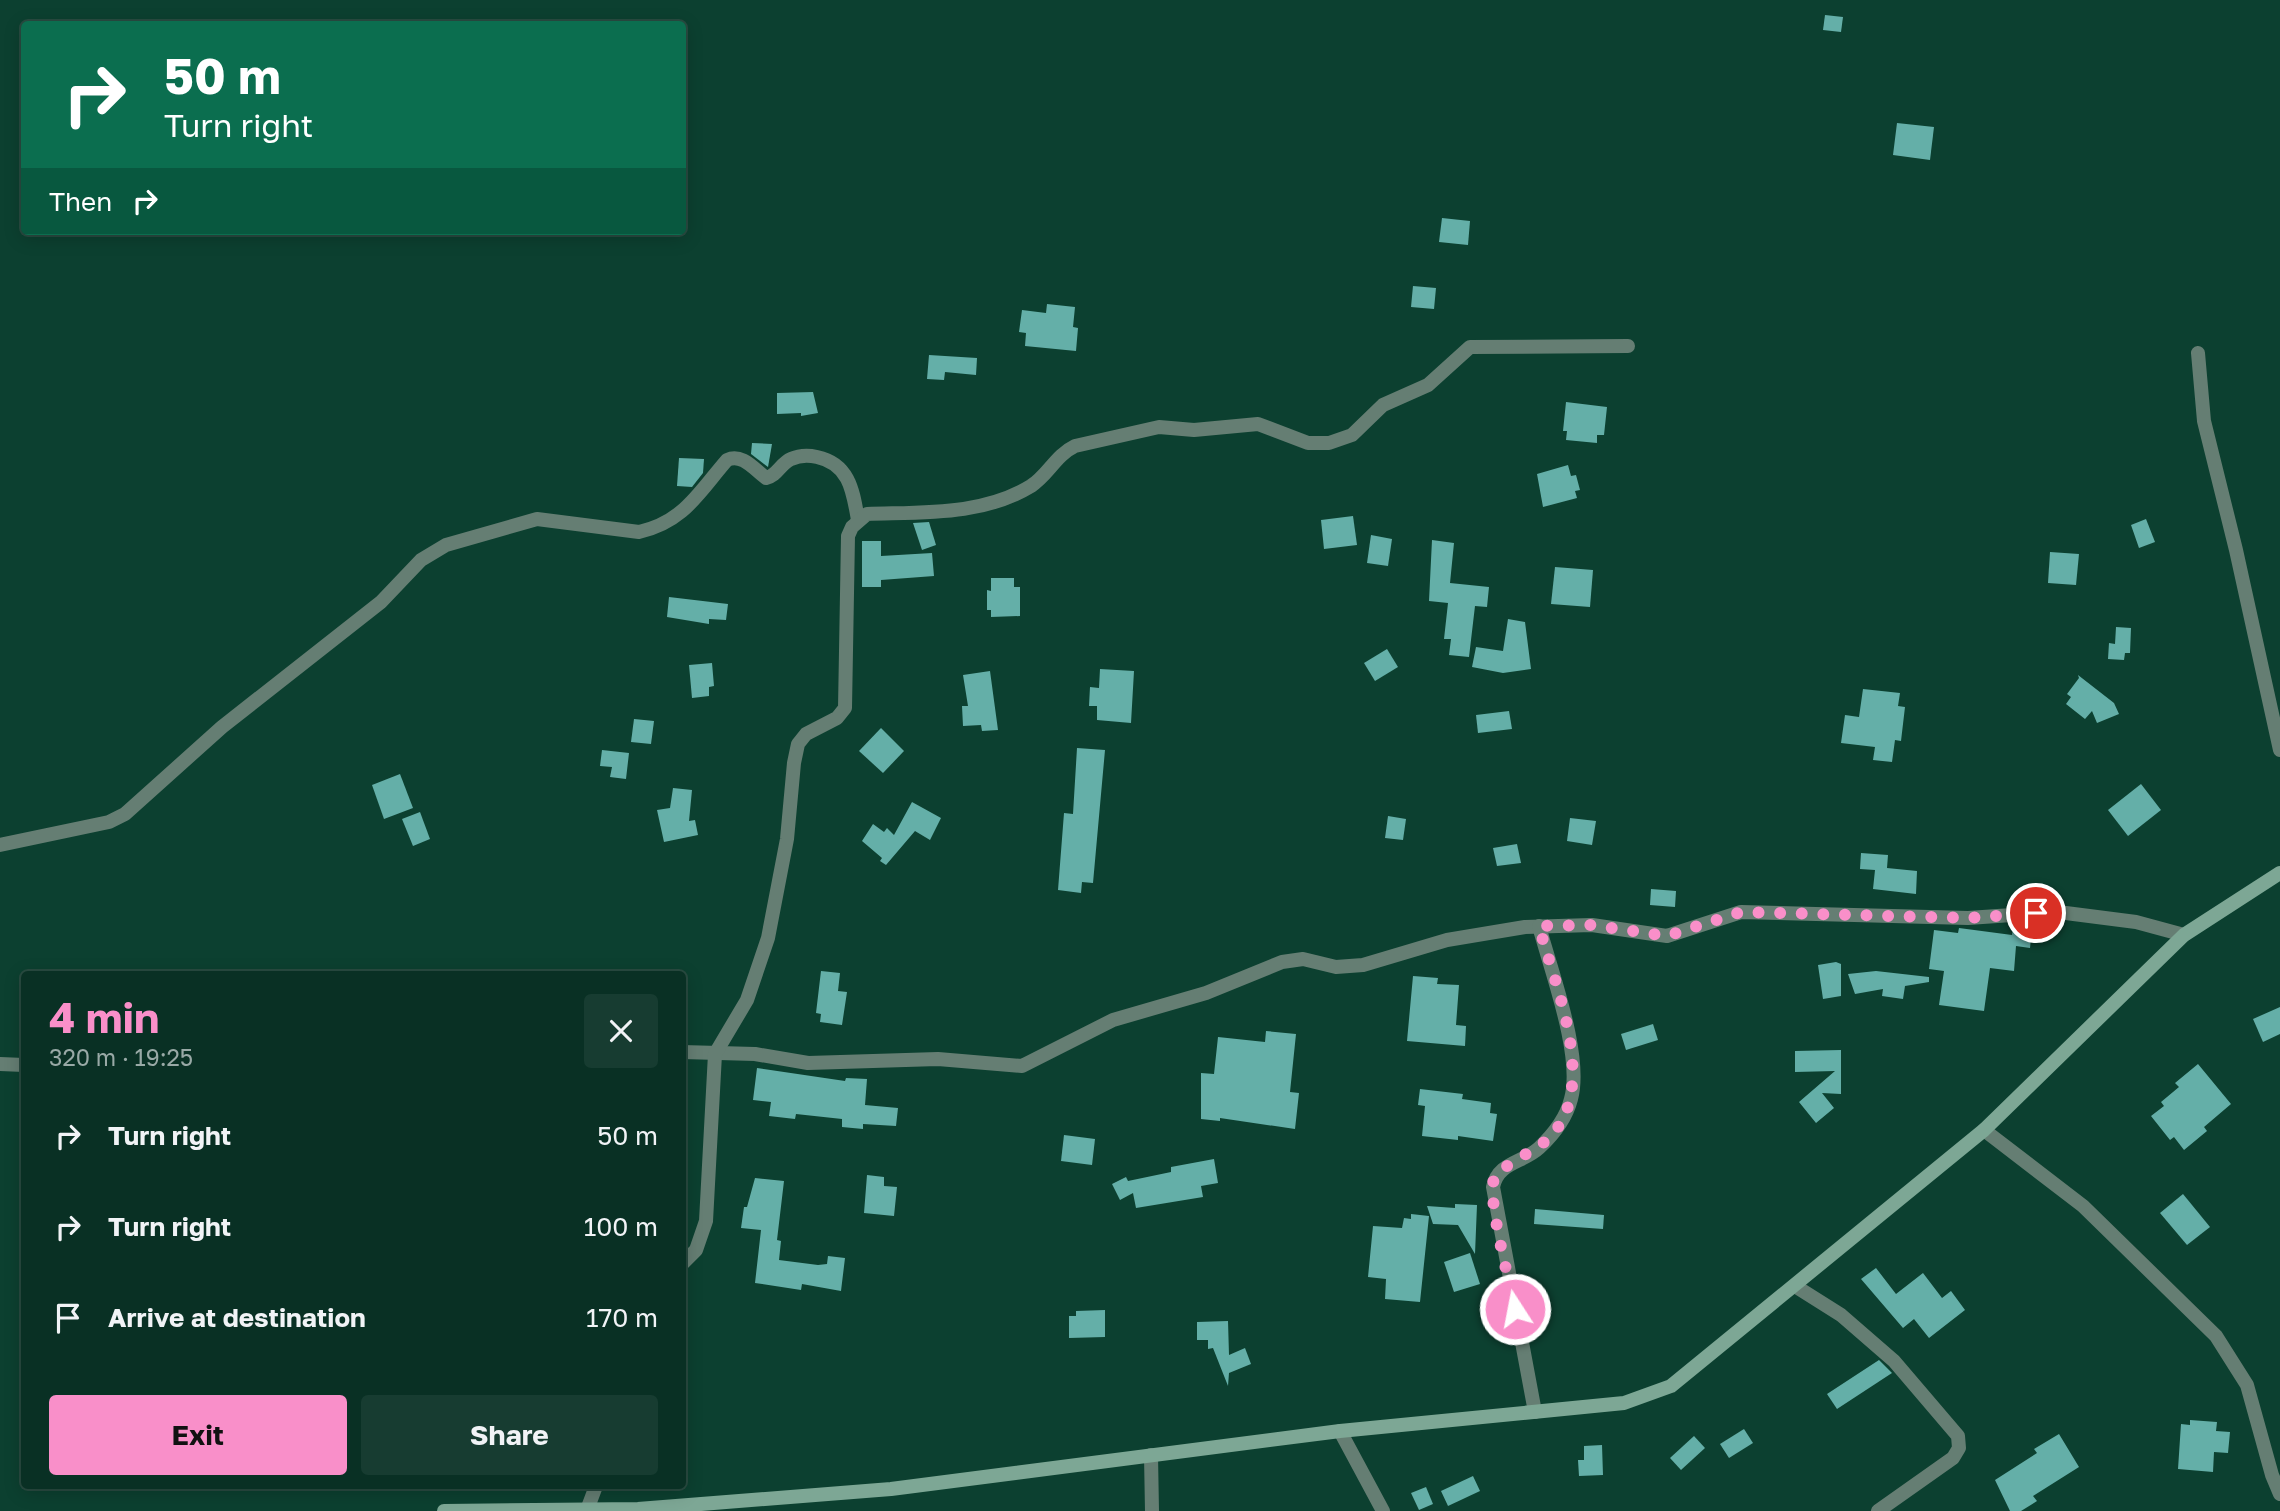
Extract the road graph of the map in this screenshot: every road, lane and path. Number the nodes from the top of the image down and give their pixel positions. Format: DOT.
graph roads {
  1 [pos="1628,346"];
  2 [pos="2198,353"];
  3 [pos="858,520"];
  4 [pos="2280,750"];
  5 [pos="0,845"];
  6 [pos="2280,873"];
  7 [pos="1539,926"];
  8 [pos="2184,935"];
  9 [pos="686,1052"];
  10 [pos="715,1054"];
  11 [pos="0,1064"];
  12 [pos="21,1065"];
  13 [pos="1984,1130"];
  14 [pos="686,1260"];
  15 [pos="1795,1286"];
  16 [pos="1535,1412"];
  17 [pos="1340,1431"];
  18 [pos="1151,1455"];
  19 [pos="2276,1474"];
  20 [pos="595,1489"];
  21 [pos="2280,1494"];
  22 [pos="587,1510"];
  23 [pos="444,1511"];
  24 [pos="1152,1511"];
  25 [pos="1383,1511"];
  26 [pos="1878,1511"];
  1 -- 3 [label="street"];
  2 -- 4 [label="street"];
  3 -- 5 [label="street"];
  3 -- 10 [label="street"];
  6 -- 8 [label="main road"];
  7 -- 8 [label="street"];
  7 -- 10 [label="street"];
  7 -- 16 [label="street"];
  8 -- 13 [label="main road"];
  9 -- 10 [label="street"];
  10 -- 14 [label="street"];
  11 -- 12 [label="street"];
  13 -- 15 [label="main road"];
  13 -- 19 [label="street"];
  15 -- 16 [label="main road"];
  15 -- 26 [label="street"];
  16 -- 17 [label="main road"];
  17 -- 18 [label="main road"];
  17 -- 25 [label="street"];
  18 -- 22 [label="main road"];
  18 -- 24 [label="street"];
  19 -- 21 [label="street"];
  20 -- 22 [label="street"];
  22 -- 23 [label="main road"];
}
